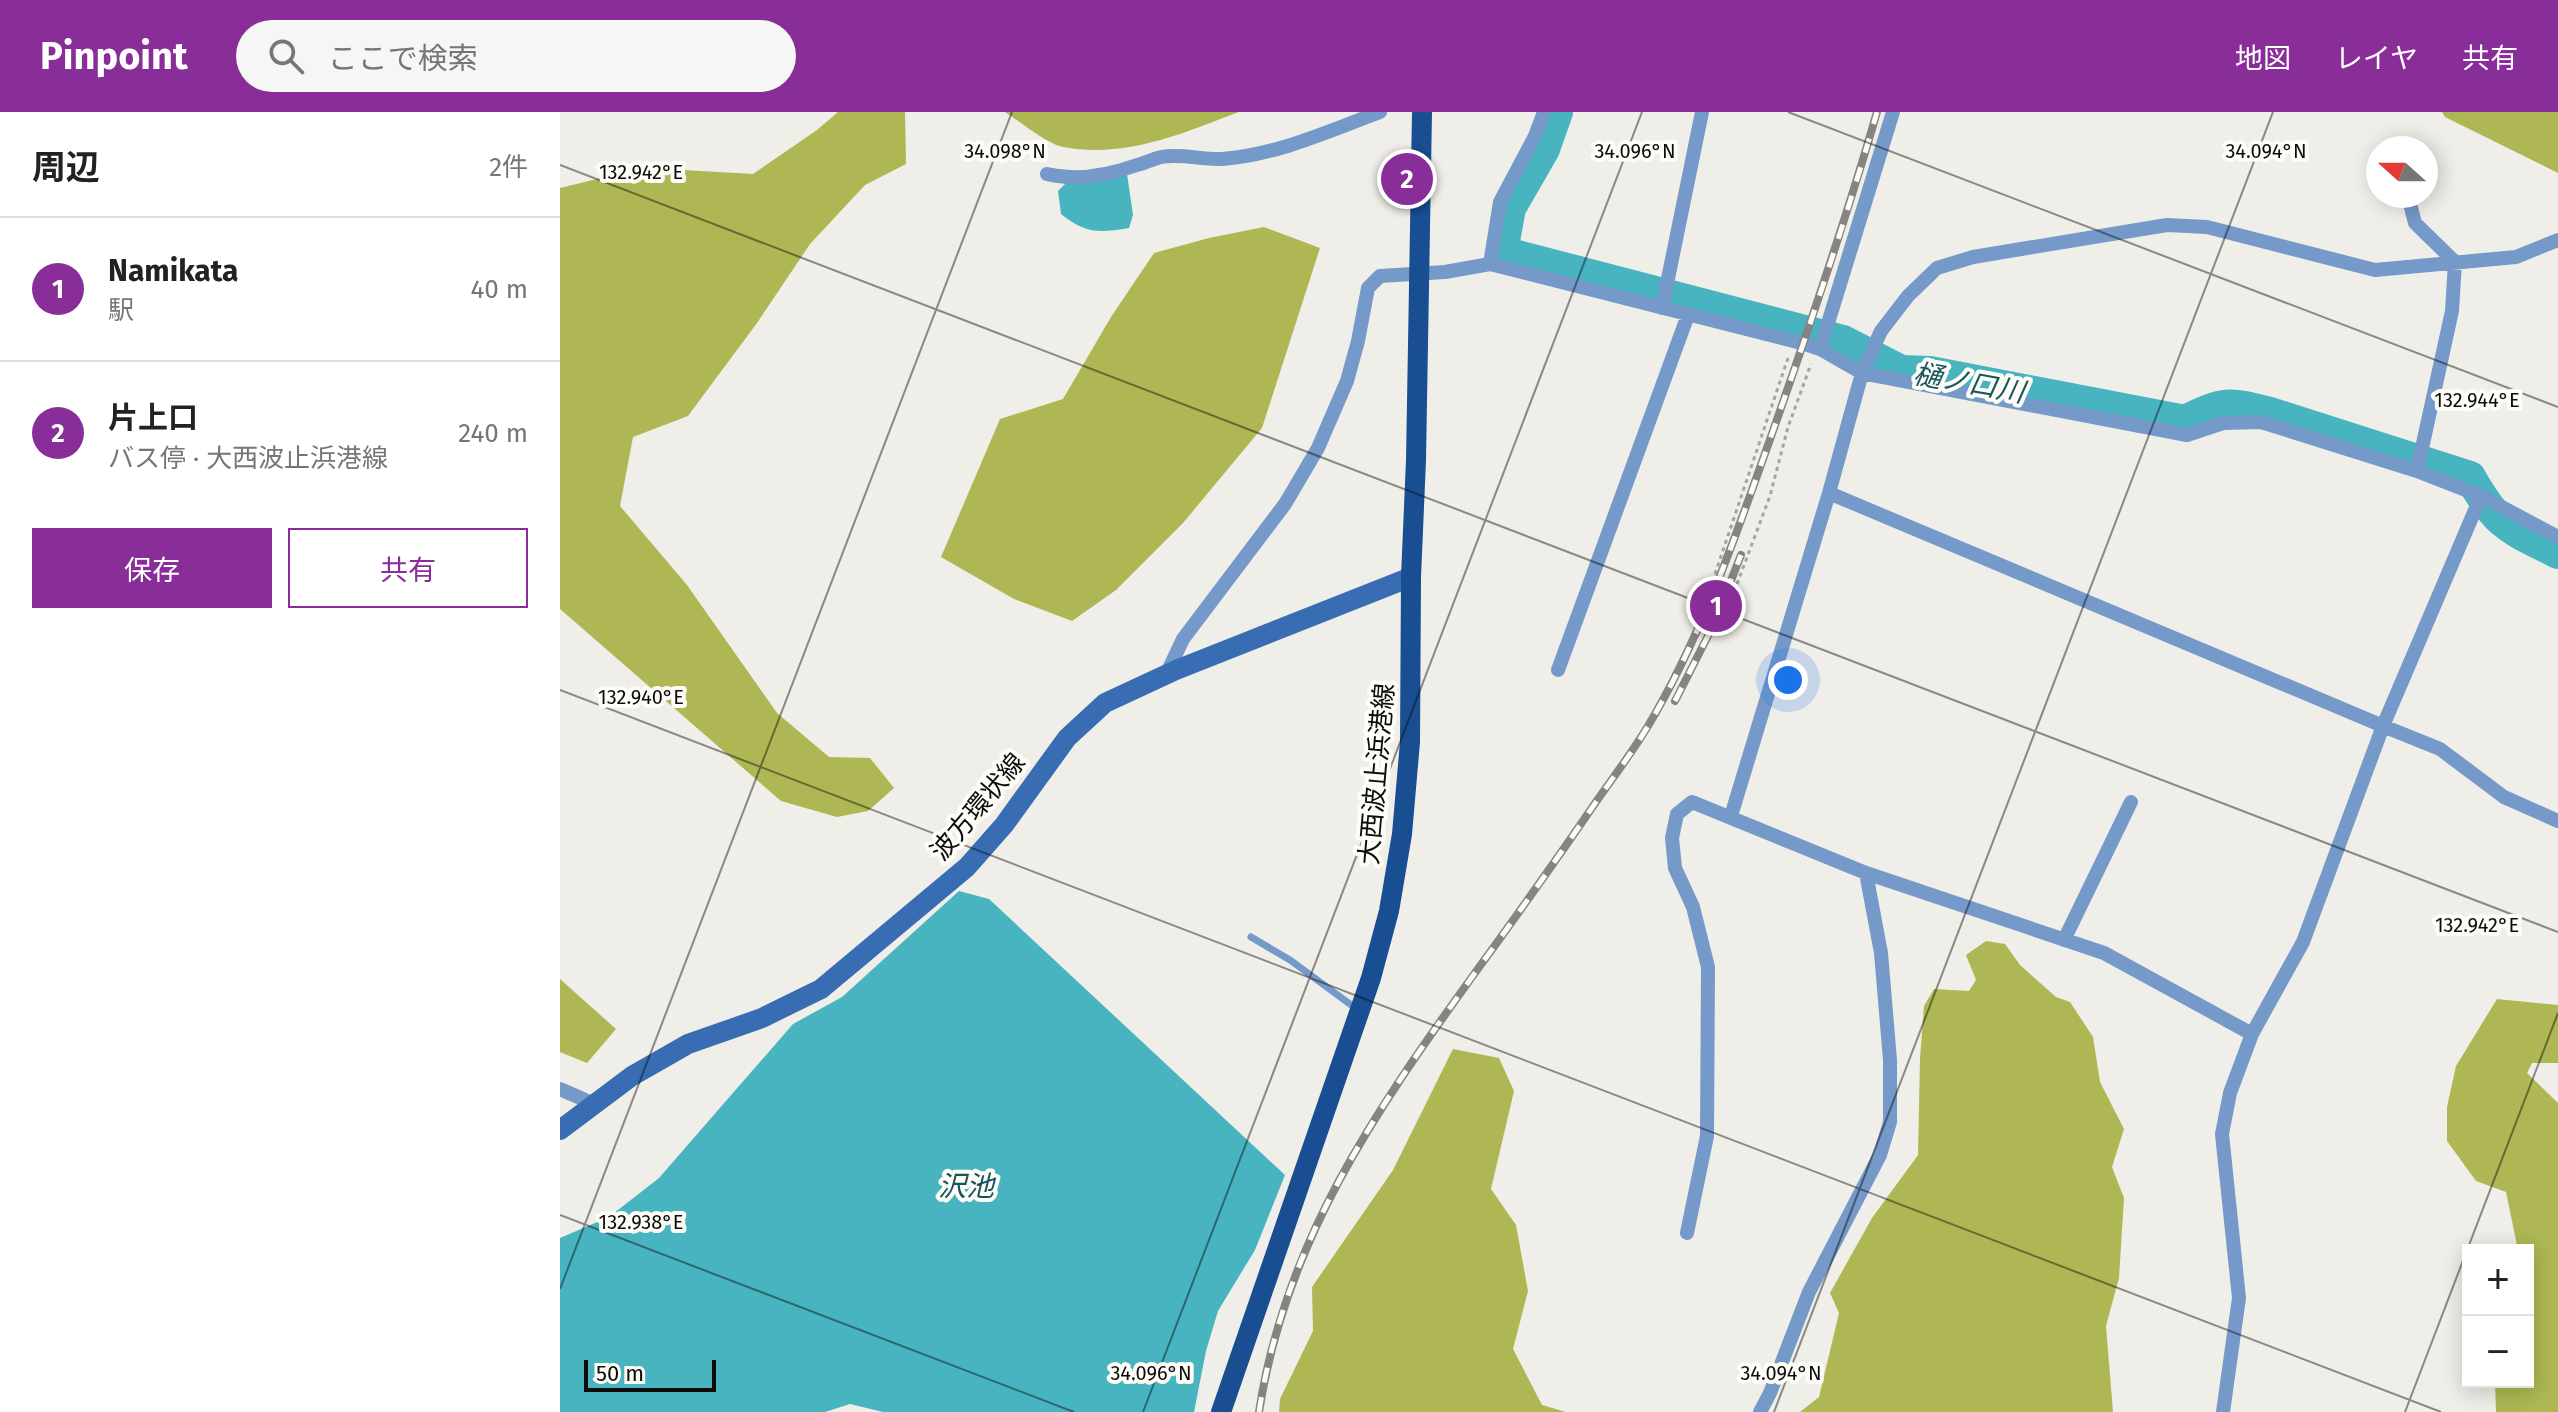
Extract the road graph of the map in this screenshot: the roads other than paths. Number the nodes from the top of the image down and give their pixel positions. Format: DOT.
graph roads {
  1 [pos="1380,112"];
  2 [pos="1422,112"];
  3 [pos="1544,112"];
  4 [pos="1702,112"];
  5 [pos="1893,112"];
  6 [pos="1047,174"];
  7 [pos="2411,208"];
  8 [pos="2558,240"];
  9 [pos="2455,262"];
  10 [pos="1490,264"];
  11 [pos="1420,274"];
  12 [pos="1662,308"];
  13 [pos="1688,315"];
  14 [pos="1820,349"];
  15 [pos="1862,373"];
  16 [pos="2417,471"];
  17 [pos="1829,493"];
  18 [pos="2481,496"];
  19 [pos="2558,537"];
  20 [pos="1411,577"];
  21 [pos="1558,670"];
  22 [pos="1166,675"];
  23 [pos="2383,726"];
  24 [pos="2131,802"];
  25 [pos="1731,816"];
  26 [pos="2558,821"];
  27 [pos="1866,873"];
  28 [pos="1251,937"];
  29 [pos="2064,940"];
  30 [pos="1360,1012"];
  31 [pos="2252,1034"];
  32 [pos="560,1089"];
  33 [pos="594,1104"];
  34 [pos="560,1130"];
  35 [pos="1687,1233"];
  36 [pos="1221,1412"];
  37 [pos="1760,1412"];
  38 [pos="2223,1412"];
  1 -- 6 [label="street"];
  2 -- 11 [label="main road, 大西波止浜港線"];
  3 -- 10 [label="street"];
  4 -- 12 [label="street"];
  5 -- 14 [label="street"];
  7 -- 9 [label="street"];
  8 -- 9 [label="street"];
  9 -- 15 [label="street"];
  9 -- 16 [label="street"];
  10 -- 11 [label="street"];
  10 -- 12 [label="street"];
  11 -- 20 [label="main road, 大西波止浜港線"];
  11 -- 22 [label="street"];
  12 -- 13 [label="street"];
  13 -- 14 [label="street"];
  13 -- 21 [label="street"];
  14 -- 15 [label="street"];
  15 -- 16 [label="street"];
  15 -- 17 [label="street"];
  16 -- 18 [label="street"];
  17 -- 23 [label="street"];
  17 -- 25 [label="street"];
  18 -- 19 [label="street"];
  18 -- 23 [label="street"];
  20 -- 22 [label="main road, 波方環状線"];
  20 -- 30 [label="main road, 大西波止浜港線"];
  22 -- 33 [label="main road, 波方環状線"];
  23 -- 26 [label="street"];
  23 -- 31 [label="street"];
  24 -- 29 [label="street"];
  25 -- 27 [label="street"];
  25 -- 35 [label="street"];
  27 -- 29 [label="street"];
  27 -- 37 [label="street"];
  28 -- 30 [label="lane"];
  29 -- 31 [label="street"];
  30 -- 36 [label="main road, 大西波止浜港線"];
  31 -- 38 [label="street"];
  32 -- 33 [label="street"];
  33 -- 34 [label="main road, 波方環状線"];
}
